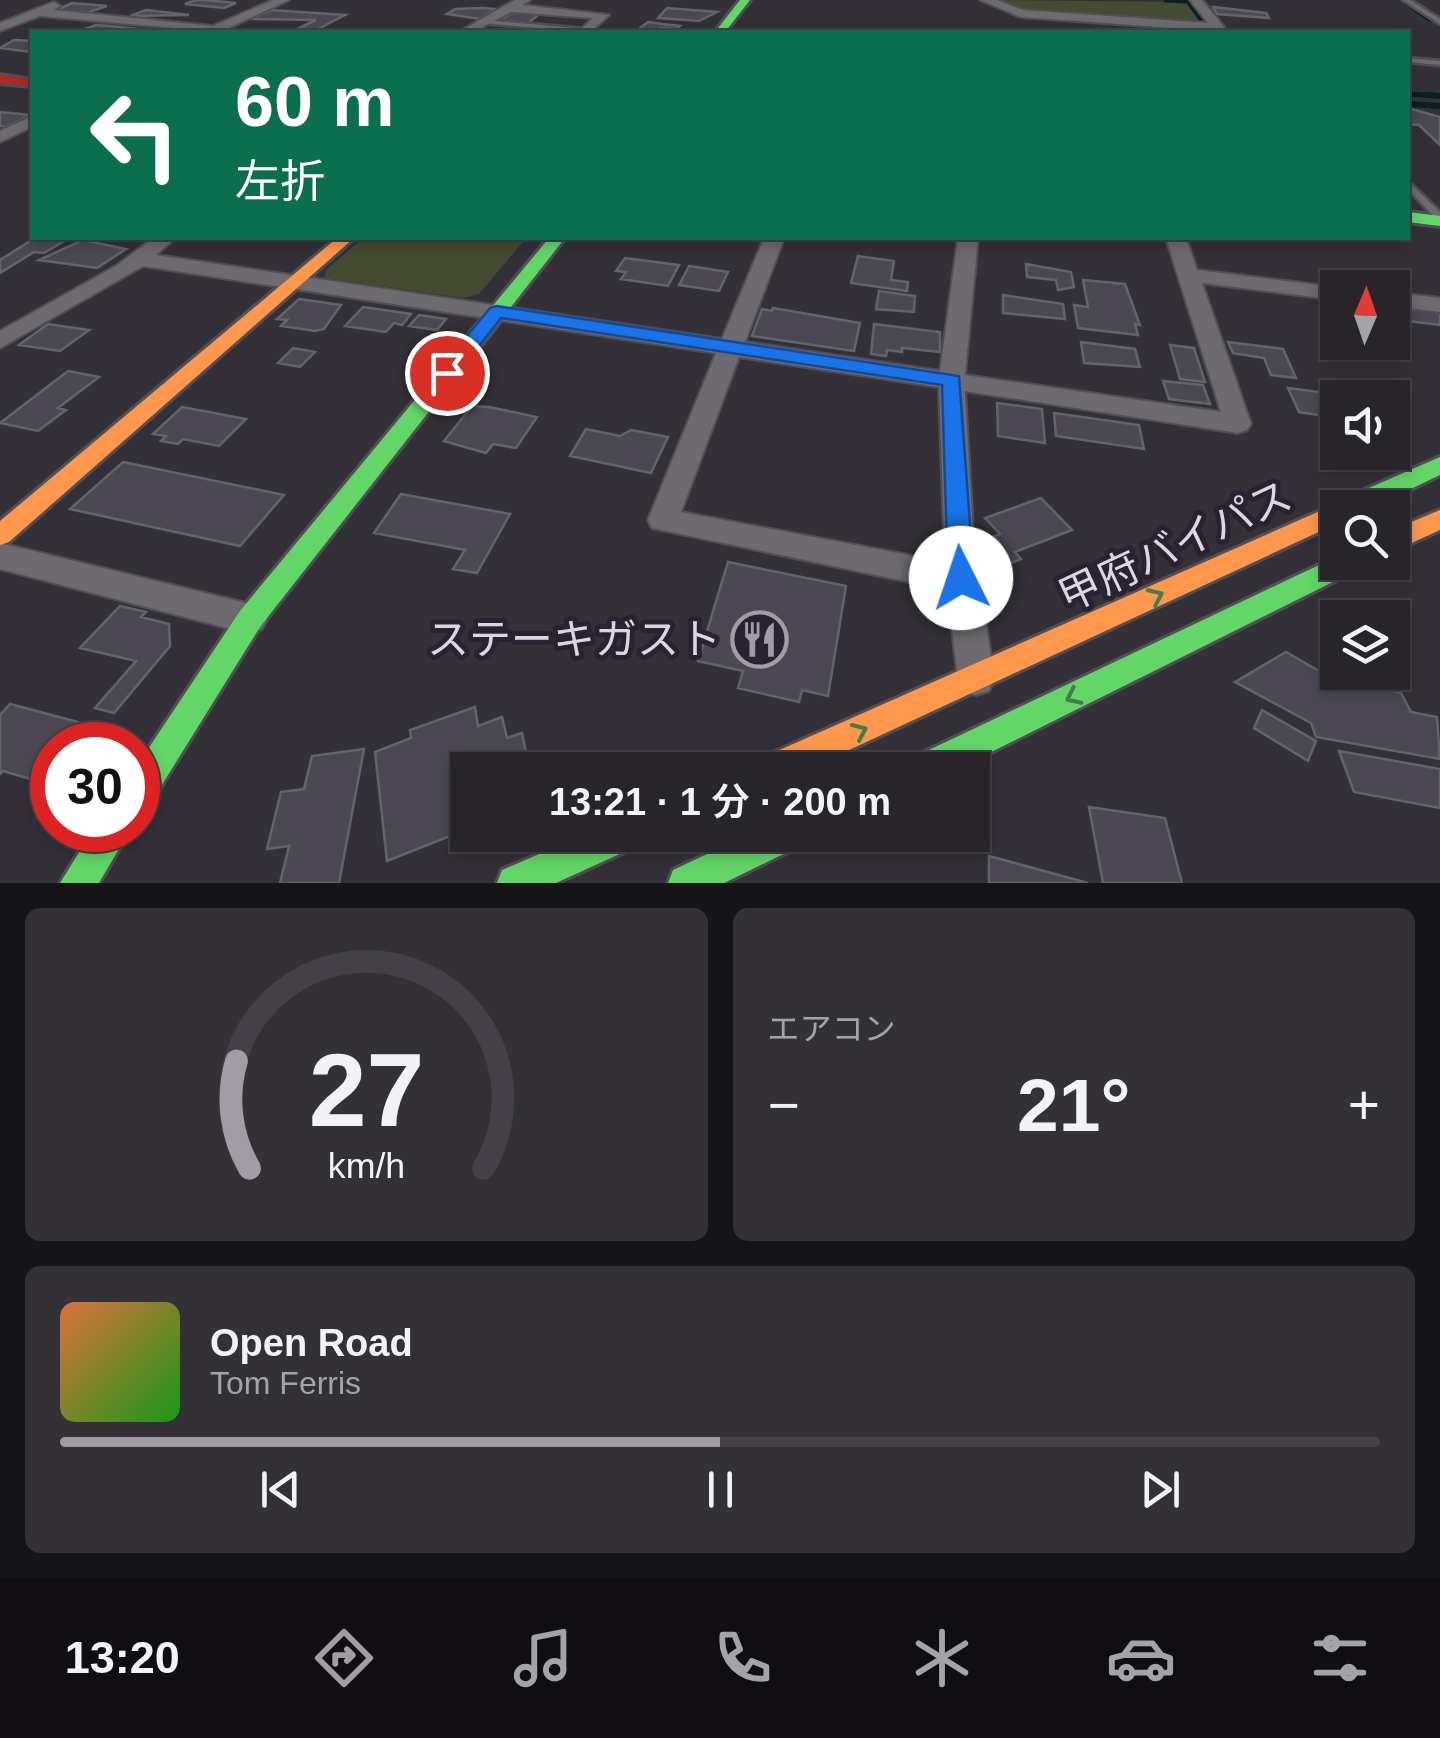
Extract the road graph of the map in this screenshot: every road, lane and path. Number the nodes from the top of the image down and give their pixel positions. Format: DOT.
graph roads {
  1 [pos="69,0"];
  2 [pos="236,0"];
  3 [pos="524,0"];
  4 [pos="745,0"];
  5 [pos="986,0"];
  6 [pos="1196,0"];
  7 [pos="1406,0"];
  8 [pos="279,2"];
  9 [pos="511,8"];
  10 [pos="38,12"];
  11 [pos="484,22"];
  12 [pos="1440,22"];
  13 [pos="0,28"];
  14 [pos="204,30"];
  15 [pos="215,30"];
  16 [pos="470,30"];
  17 [pos="565,30"];
  18 [pos="587,30"];
  19 [pos="722,30"];
  20 [pos="1220,30"];
  21 [pos="1410,60"];
  22 [pos="1440,63"];
  23 [pos="0,79"];
  24 [pos="30,83"];
  25 [pos="30,122"];
  26 [pos="0,137"];
  27 [pos="1410,186"];
  28 [pos="1410,217"];
  29 [pos="1440,220"];
  30 [pos="163,240"];
  31 [pos="344,240"];
  32 [pos="555,240"];
  33 [pos="773,240"];
  34 [pos="968,240"];
  35 [pos="1177,240"];
  36 [pos="139,259"];
  37 [pos="1189,275"];
  38 [pos="292,284"];
  39 [pos="1320,291"];
  40 [pos="1410,302"];
  41 [pos="1440,305"];
  42 [pos="496,312"];
  43 [pos="0,340"];
  44 [pos="730,348"];
  45 [pos="952,380"];
  46 [pos="1440,465"];
  47 [pos="1387,490"];
  48 [pos="1440,519"];
  49 [pos="1320,520"];
  50 [pos="1410,533"];
  51 [pos="0,535"];
  52 [pos="0,556"];
  53 [pos="1320,577"];
  54 [pos="961,578"];
  55 [pos="250,619"];
  56 [pos="976,679"];
  57 [pos="811,752"];
  58 [pos="959,752"];
  59 [pos="160,758"];
  60 [pos="98,852"];
  61 [pos="585,852"];
  62 [pos="751,852"];
  63 [pos="78,883"];
  64 [pos="515,883"];
  65 [pos="686,883"];
  1 -- 10 [label="street"];
  2 -- 8 [label="street"];
  3 -- 9 [label="street"];
  4 -- 19 [label="main road"];
  5 -- 20 [label="street"];
  6 -- 20 [label="street"];
  7 -- 12 [label="lane"];
  8 -- 15 [label="street"];
  9 -- 11 [label="street"];
  9 -- 18 [label="street"];
  10 -- 13 [label="street"];
  10 -- 14 [label="street"];
  11 -- 16 [label="street"];
  11 -- 17 [label="lane"];
  21 -- 22 [label="lane"];
  23 -- 24 [label="main road"];
  25 -- 26 [label="street"];
  27 -- 29 [label="lane"];
  28 -- 29 [label="main road"];
  30 -- 36 [label="street"];
  31 -- 38 [label="main road"];
  32 -- 42 [label="main road"];
  33 -- 44 [label="street"];
  34 -- 45 [label="street"];
  35 -- 37 [label="street"];
  36 -- 38 [label="street"];
  36 -- 43 [label="street"];
  37 -- 39 [label="street"];
  37 -- 45 [label="street"];
  38 -- 42 [label="street"];
  38 -- 51 [label="main road"];
  40 -- 41 [label="street"];
  42 -- 44 [label="street"];
  42 -- 55 [label="main road"];
  44 -- 45 [label="street"];
  44 -- 54 [label="street"];
  45 -- 54 [label="street"];
  46 -- 47 [label="main road, 甲府バイパス"];
  48 -- 50 [label="main road"];
  56 -- 49 [label="main road, 甲府バイパス, one-way"];
  52 -- 55 [label="street"];
  53 -- 58 [label="main road, one-way"];
  54 -- 56 [label="street"];
  55 -- 59 [label="main road"];
  57 -- 56 [label="main road, 甲府バイパス, one-way"];
  60 -- 63 [label="main road"];
  61 -- 64 [label="main road"];
  62 -- 65 [label="main road"];
}
